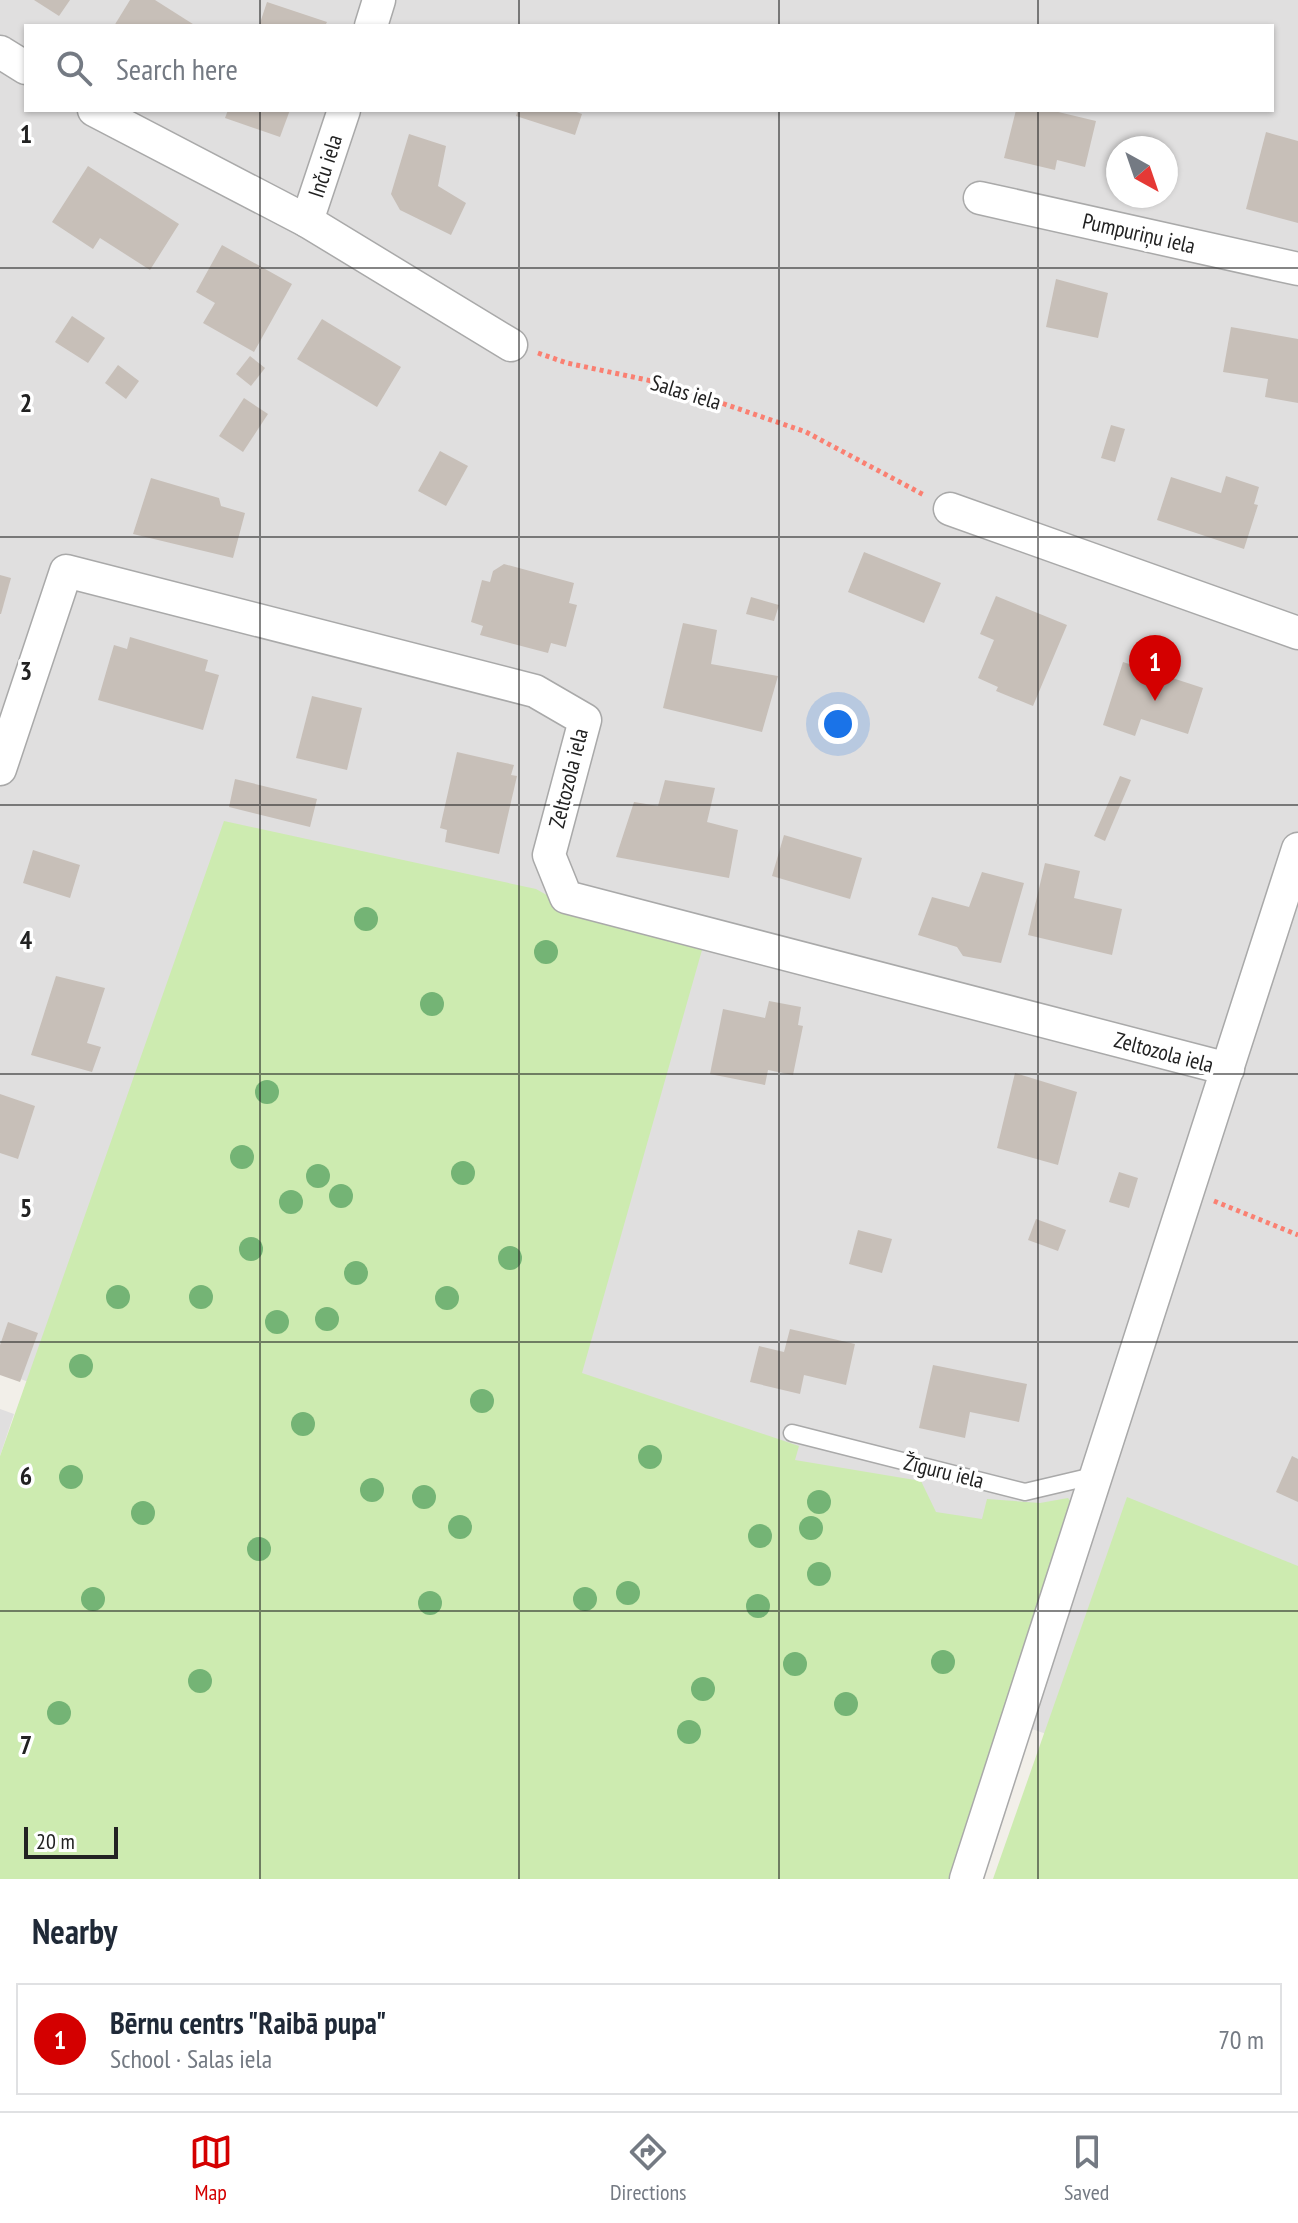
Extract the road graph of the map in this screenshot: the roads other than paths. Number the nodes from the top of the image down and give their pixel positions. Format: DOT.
graph roads {
  1 [pos="379,0"];
  2 [pos="372,24"];
  3 [pos="0,52"];
  4 [pos="24,67"];
  5 [pos="98,112"];
  6 [pos="343,112"];
  7 [pos="980,198"];
  8 [pos="307,221"];
  9 [pos="1298,269"];
  10 [pos="511,345"];
  11 [pos="950,509"];
  12 [pos="1298,633"];
  13 [pos="0,769"];
  14 [pos="1298,849"];
  15 [pos="1228,1069"];
  16 [pos="792,1433"];
  17 [pos="1097,1475"];
  18 [pos="966,1879"];
  1 -- 2 [label="street"];
  3 -- 4 [label="street"];
  5 -- 8 [label="street"];
  6 -- 8 [label="street, Inču iela"];
  7 -- 9 [label="street, Pumpuriņu iela"];
  8 -- 10 [label="street"];
  11 -- 12 [label="street"];
  13 -- 15 [label="street, Zeltozola iela"];
  14 -- 15 [label="street"];
  15 -- 17 [label="street"];
  16 -- 17 [label="lane, Žīguru iela"];
  17 -- 18 [label="street"];
}
